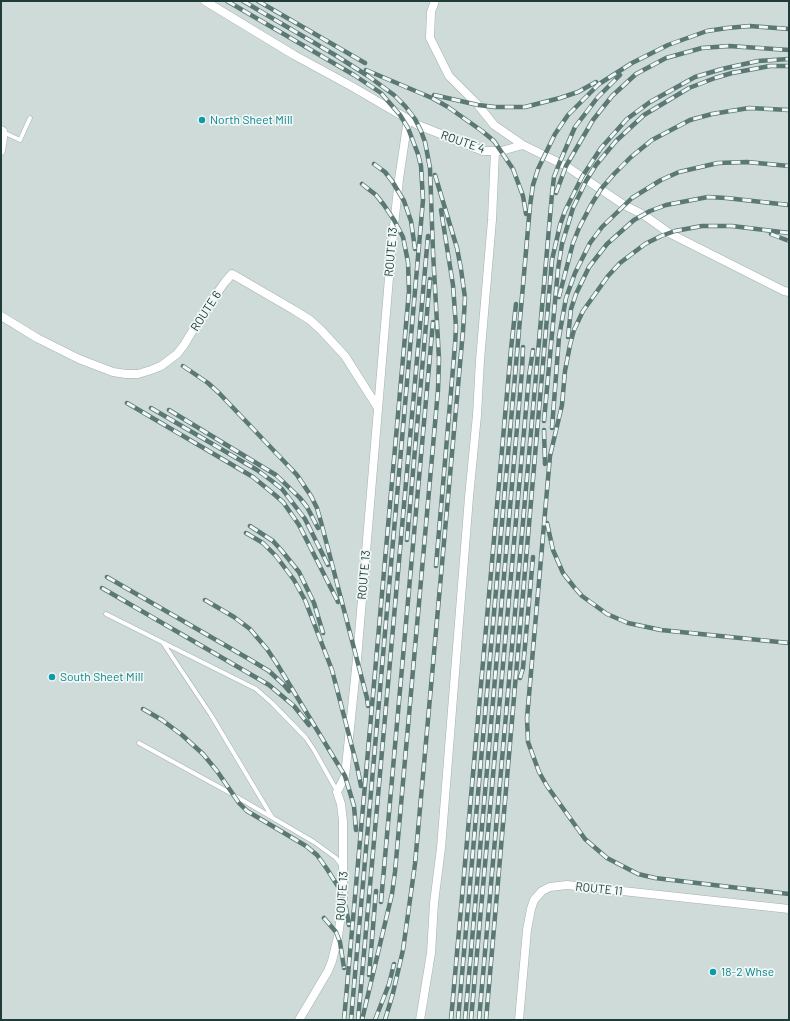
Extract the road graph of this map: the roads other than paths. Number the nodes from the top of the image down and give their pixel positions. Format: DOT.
graph roads {
  1 [pos="205,1"];
  2 [pos="435,1"];
  3 [pos="30,118"];
  4 [pos="408,120"];
  5 [pos="2,131"];
  6 [pos="523,145"];
  7 [pos="1,151"];
  8 [pos="495,151"];
  9 [pos="789,292"];
  10 [pos="1,316"];
  11 [pos="378,408"];
  12 [pos="106,614"];
  13 [pos="162,642"];
  14 [pos="139,743"];
  15 [pos="337,792"];
  16 [pos="272,817"];
  17 [pos="344,868"];
  18 [pos="789,909"];
  19 [pos="299,1020"];
  20 [pos="420,1020"];
  21 [pos="519,1020"];
  1 -- 4 [label="street, ROUTE 4"];
  2 -- 6 [label="street"];
  3 -- 5 [label="lane"];
  4 -- 8 [label="street, ROUTE 4"];
  4 -- 11 [label="street, ROUTE 13"];
  5 -- 7 [label="street"];
  6 -- 8 [label="street, ROUTE 4"];
  6 -- 9 [label="street"];
  8 -- 20 [label="street"];
  10 -- 11 [label="street, ROUTE 6"];
  11 -- 15 [label="street, ROUTE 13"];
  12 -- 13 [label="lane"];
  13 -- 15 [label="lane"];
  13 -- 16 [label="lane"];
  14 -- 16 [label="lane"];
  15 -- 17 [label="street, ROUTE 13"];
  16 -- 17 [label="lane"];
  17 -- 19 [label="street, ROUTE 13"];
  18 -- 21 [label="street, ROUTE 11"];
}
